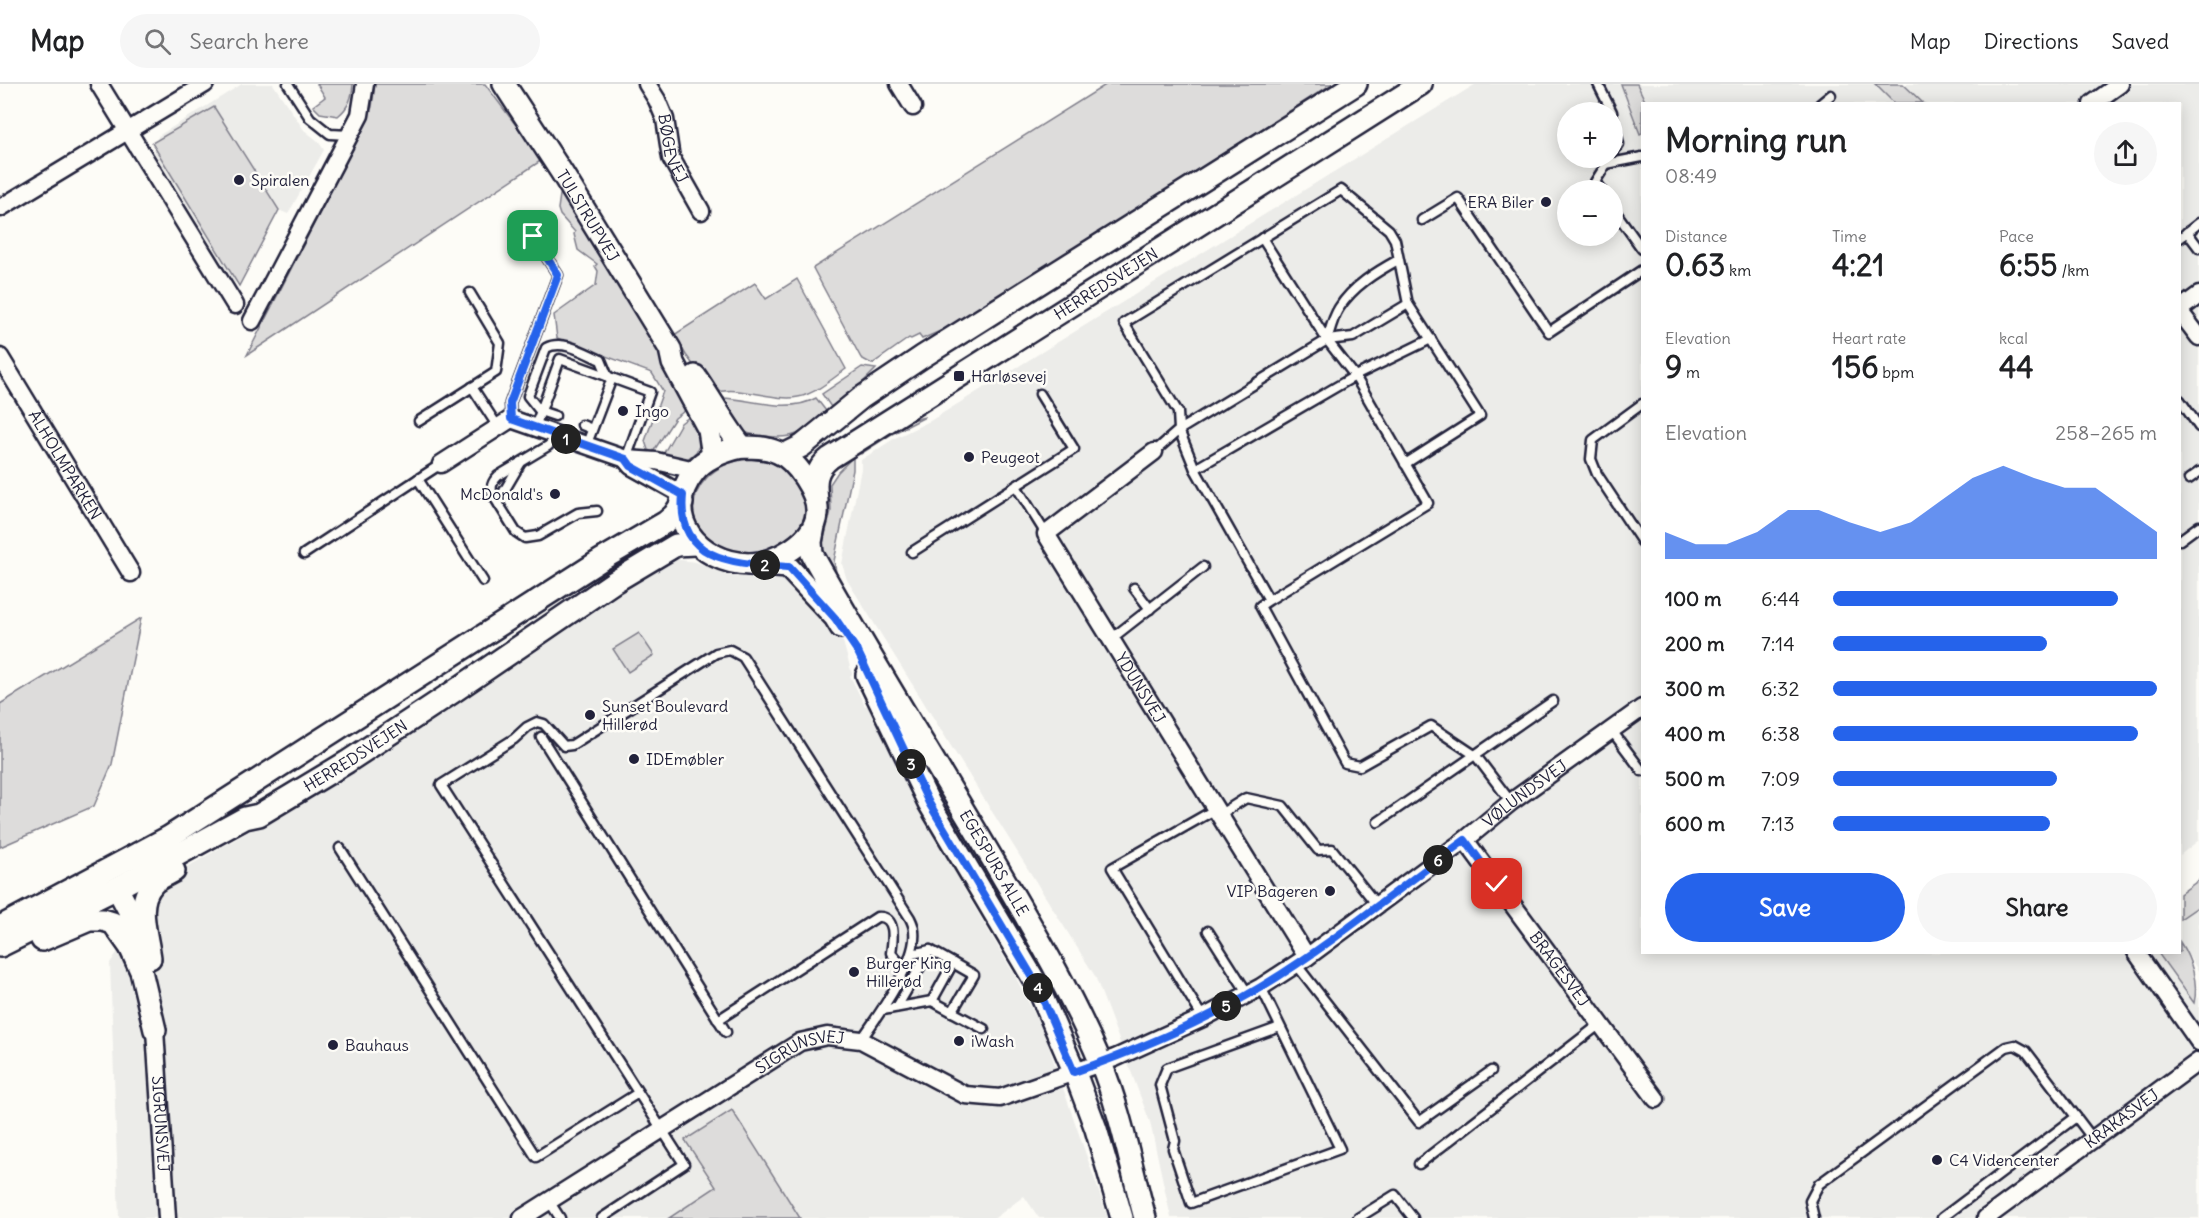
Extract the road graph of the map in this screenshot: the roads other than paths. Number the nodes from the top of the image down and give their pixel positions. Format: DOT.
graph roads {
  1 [pos="99,84"];
  2 [pos="206,84"];
  3 [pos="288,84"];
  4 [pos="365,84"];
  5 [pos="504,84"];
  6 [pos="647,84"];
  7 [pos="899,84"];
  8 [pos="1356,84"];
  9 [pos="1421,84"];
  10 [pos="1598,84"];
  11 [pos="2120,84"];
  12 [pos="1831,95"];
  13 [pos="1607,102"];
  14 [pos="1822,102"];
  15 [pos="2095,102"];
  16 [pos="913,107"];
  17 [pos="128,131"];
  18 [pos="350,135"];
  19 [pos="1641,157"];
  20 [pos="1623,158"];
  21 [pos="0,208"];
  22 [pos="701,211"];
  23 [pos="1422,220"];
  24 [pos="1623,222"];
  25 [pos="2199,224"];
  26 [pos="2183,235"];
  27 [pos="533,236"];
  28 [pos="1262,238"];
  29 [pos="1641,248"];
  30 [pos="2199,248"];
  31 [pos="1398,260"];
  32 [pos="1641,271"];
  33 [pos="470,293"];
  34 [pos="2199,295"];
  35 [pos="1408,304"];
  36 [pos="235,305"];
  37 [pos="2181,310"];
  38 [pos="2181,312"];
  39 [pos="252,321"];
  40 [pos="2199,337"];
  41 [pos="1431,339"];
  42 [pos="1326,340"];
  43 [pos="670,349"];
  44 [pos="0,357"];
  45 [pos="1355,376"];
  46 [pos="610,377"];
  47 [pos="472,387"];
  48 [pos="1040,394"];
  49 [pos="2181,401"];
  50 [pos="1641,405"];
  51 [pos="555,416"];
  52 [pos="538,419"];
  53 [pos="419,421"];
  54 [pos="505,423"];
  55 [pos="582,425"];
  56 [pos="2199,427"];
  57 [pos="592,429"];
  58 [pos="1179,430"];
  59 [pos="558,436"];
  60 [pos="586,446"];
  61 [pos="742,447"];
  62 [pos="1154,452"];
  63 [pos="784,455"];
  64 [pos="713,456"];
  65 [pos="626,459"];
  66 [pos="522,462"];
  67 [pos="441,464"];
  68 [pos="1406,464"];
  69 [pos="1195,469"];
  70 [pos="695,470"];
  71 [pos="2199,472"];
  72 [pos="418,479"];
  73 [pos="2189,479"];
  74 [pos="1016,486"];
  75 [pos="682,499"];
  76 [pos="817,501"];
  77 [pos="499,504"];
  78 [pos="597,511"];
  79 [pos="814,526"];
  80 [pos="2199,526"];
  81 [pos="1046,534"];
  82 [pos="2181,539"];
  83 [pos="1641,540"];
  84 [pos="695,544"];
  85 [pos="912,552"];
  86 [pos="304,554"];
  87 [pos="750,564"];
  88 [pos="1203,567"];
  89 [pos="131,573"];
  90 [pos="483,581"];
  91 [pos="1134,588"];
  92 [pos="1269,600"];
  93 [pos="1150,609"];
  94 [pos="1111,639"];
  95 [pos="1553,701"];
  96 [pos="1641,709"];
  97 [pos="1612,731"];
  98 [pos="541,737"];
  99 [pos="1476,756"];
  100 [pos="1641,770"];
  101 [pos="1511,802"];
  102 [pos="1217,812"];
  103 [pos="259,815"];
  104 [pos="1378,822"];
  105 [pos="1465,840"];
  106 [pos="340,848"];
  107 [pos="117,888"];
  108 [pos="1377,905"];
  109 [pos="0,927"];
  110 [pos="1208,931"];
  111 [pos="0,934"];
  112 [pos="0,946"];
  113 [pos="930,951"];
  114 [pos="912,954"];
  115 [pos="2137,954"];
  116 [pos="0,958"];
  117 [pos="150,958"];
  118 [pos="1301,960"];
  119 [pos="953,963"];
  120 [pos="904,968"];
  121 [pos="1254,990"];
  122 [pos="932,1001"];
  123 [pos="897,1007"];
  124 [pos="883,1010"];
  125 [pos="952,1012"];
  126 [pos="1203,1018"];
  127 [pos="718,1020"];
  128 [pos="1600,1024"];
  129 [pos="1280,1027"];
  130 [pos="984,1029"];
  131 [pos="155,1030"];
  132 [pos="726,1032"];
  133 [pos="861,1040"];
  134 [pos="2199,1042"];
  135 [pos="2199,1061"];
  136 [pos="1101,1063"];
  137 [pos="1491,1071"];
  138 [pos="1074,1072"];
  139 [pos="638,1093"];
  140 [pos="1656,1099"];
  141 [pos="2076,1117"];
  142 [pos="661,1129"];
  143 [pos="2092,1139"];
  144 [pos="1419,1164"];
  145 [pos="549,1201"];
  146 [pos="167,1218"];
  147 [pos="522,1218"];
  148 [pos="560,1218"];
  149 [pos="602,1218"];
  150 [pos="1122,1218"];
  151 [pos="1145,1218"];
  152 [pos="1358,1218"];
  153 [pos="1413,1218"];
  154 [pos="1814,1218"];
  155 [pos="1942,1218"];
  156 [pos="1986,1218"];
  1 -- 17 [label="street"];
  2 -- 17 [label="street"];
  3 -- 18 [label="lane"];
  4 -- 18 [label="street"];
  5 -- 43 [label="street, TULSTRUPVEJ"];
  6 -- 22 [label="street, BØGEVEJ"];
  7 -- 16 [label="street"];
  8 -- 63 [label="street"];
  9 -- 76 [label="street, HERREDSVEJEN"];
  10 -- 13 [label="lane"];
  11 -- 15 [label="street"];
  12 -- 14 [label="lane"];
  17 -- 21 [label="street"];
  17 -- 36 [label="street"];
  18 -- 39 [label="street"];
  19 -- 20 [label="lane"];
  23 -- 32 [label="lane"];
  24 -- 29 [label="lane"];
  25 -- 26 [label="lane"];
  26 -- 30 [label="lane"];
  27 -- 54 [label="lane"];
  28 -- 31 [label="lane"];
  28 -- 42 [label="lane"];
  28 -- 58 [label="lane"];
  31 -- 35 [label="lane"];
  31 -- 42 [label="lane"];
  33 -- 47 [label="lane"];
  34 -- 37 [label="street"];
  35 -- 41 [label="lane"];
  35 -- 42 [label="lane"];
  38 -- 40 [label="street"];
  41 -- 45 [label="lane"];
  41 -- 68 [label="lane"];
  42 -- 45 [label="lane"];
  42 -- 58 [label="lane"];
  43 -- 61 [label="street, TULSTRUPVEJ"];
  43 -- 64 [label="street, TULSTRUPVEJ"];
  44 -- 89 [label="street, ÅLHOLMPARKEN"];
  45 -- 68 [label="lane"];
  45 -- 69 [label="lane"];
  46 -- 52 [label="lane"];
  46 -- 52 [label="lane"];
  46 -- 57 [label="lane"];
  46 -- 65 [label="lane"];
  47 -- 53 [label="lane"];
  47 -- 54 [label="lane"];
  48 -- 74 [label="lane"];
  49 -- 56 [label="lane"];
  50 -- 83 [label="lane"];
  51 -- 52 [label="lane"];
  52 -- 54 [label="street"];
  52 -- 59 [label="street"];
  54 -- 67 [label="street"];
  55 -- 57 [label="lane"];
  57 -- 60 [label="lane"];
  58 -- 62 [label="lane"];
  58 -- 69 [label="lane"];
  59 -- 60 [label="street"];
  59 -- 66 [label="lane"];
  60 -- 65 [label="street"];
  61 -- 63 [label="street"];
  61 -- 64 [label="street"];
  62 -- 81 [label="street"];
  63 -- 76 [label="street"];
  64 -- 70 [label="street"];
  65 -- 70 [label="street"];
  65 -- 75 [label="street"];
  66 -- 77 [label="lane"];
  66 -- 77 [label="lane"];
  67 -- 72 [label="lane"];
  68 -- 92 [label="lane"];
  69 -- 92 [label="lane"];
  70 -- 75 [label="street"];
  71 -- 73 [label="lane"];
  72 -- 86 [label="lane"];
  72 -- 90 [label="lane"];
  74 -- 81 [label="lane"];
  74 -- 85 [label="lane"];
  75 -- 84 [label="street"];
  75 -- 109 [label="street, HERREDSVEJEN"];
  76 -- 79 [label="street"];
  77 -- 78 [label="lane"];
  79 -- 87 [label="street"];
  79 -- 136 [label="street, EGESPURS ALLE"];
  80 -- 82 [label="lane"];
  81 -- 94 [label="street, YDUNSVEJ"];
  84 -- 87 [label="street"];
  84 -- 103 [label="street, HERREDSVEJEN"];
  87 -- 138 [label="street, EGESPURS ALLE"];
  88 -- 93 [label="lane"];
  91 -- 93 [label="lane"];
  92 -- 99 [label="lane"];
  93 -- 94 [label="lane"];
  94 -- 102 [label="street, YDUNSVEJ"];
  95 -- 99 [label="lane"];
  96 -- 97 [label="street, VØLUNDSVEJ"];
  97 -- 100 [label="lane"];
  97 -- 101 [label="street, VØLUNDSVEJ"];
  98 -- 127 [label="lane"];
  99 -- 101 [label="lane"];
  99 -- 104 [label="lane"];
  101 -- 105 [label="street, VØLUNDSVEJ"];
  102 -- 108 [label="lane"];
  102 -- 118 [label="street, YDUNSVEJ"];
  102 -- 126 [label="lane"];
  103 -- 107 [label="street, HERREDSVEJEN"];
  103 -- 117 [label="street"];
  105 -- 108 [label="street, VØLUNDSVEJ"];
  105 -- 128 [label="street, BRAGESVEJ"];
  106 -- 139 [label="lane"];
  107 -- 111 [label="street"];
  107 -- 112 [label="street, HERREDSVEJEN"];
  107 -- 117 [label="street"];
  108 -- 118 [label="street, VØLUNDSVEJ"];
  110 -- 121 [label="lane"];
  113 -- 114 [label="lane"];
  113 -- 119 [label="lane"];
  113 -- 123 [label="lane"];
  114 -- 120 [label="lane"];
  114 -- 139 [label="lane"];
  115 -- 134 [label="street"];
  116 -- 131 [label="street"];
  117 -- 131 [label="street"];
  118 -- 121 [label="street, VØLUNDSVEJ"];
  118 -- 137 [label="lane"];
  119 -- 122 [label="lane"];
  119 -- 125 [label="lane"];
  120 -- 124 [label="lane"];
  120 -- 127 [label="lane"];
  121 -- 126 [label="street, VØLUNDSVEJ"];
  121 -- 129 [label="lane"];
  122 -- 123 [label="lane"];
  122 -- 125 [label="lane"];
  123 -- 124 [label="lane"];
  124 -- 133 [label="lane"];
  125 -- 130 [label="lane"];
  126 -- 136 [label="street, VØLUNDSVEJ"];
  127 -- 132 [label="lane"];
  128 -- 140 [label="street, BRAGESVEJ"];
  128 -- 144 [label="lane"];
  129 -- 129 [label="lane"];
  131 -- 146 [label="street, SIGRUNSVEJ"];
  133 -- 138 [label="street, SIGRUNSVEJ"];
  133 -- 142 [label="street, SIGRUNSVEJ"];
  135 -- 143 [label="street, KRAKASVEJ"];
  136 -- 138 [label="street, SIGRUNSVEJ"];
  136 -- 151 [label="street, EGESPURS ALLE"];
  138 -- 150 [label="street, EGESPURS ALLE"];
  139 -- 142 [label="lane"];
  141 -- 143 [label="lane"];
  141 -- 154 [label="lane"];
  141 -- 155 [label="lane"];
  142 -- 145 [label="street, SIGRUNSVEJ"];
  142 -- 149 [label="lane"];
  143 -- 156 [label="street, KRAKASVEJ"];
  145 -- 147 [label="street, SIGRUNSVEJ"];
  145 -- 148 [label="lane"];
  152 -- 153 [label="lane"];
}
